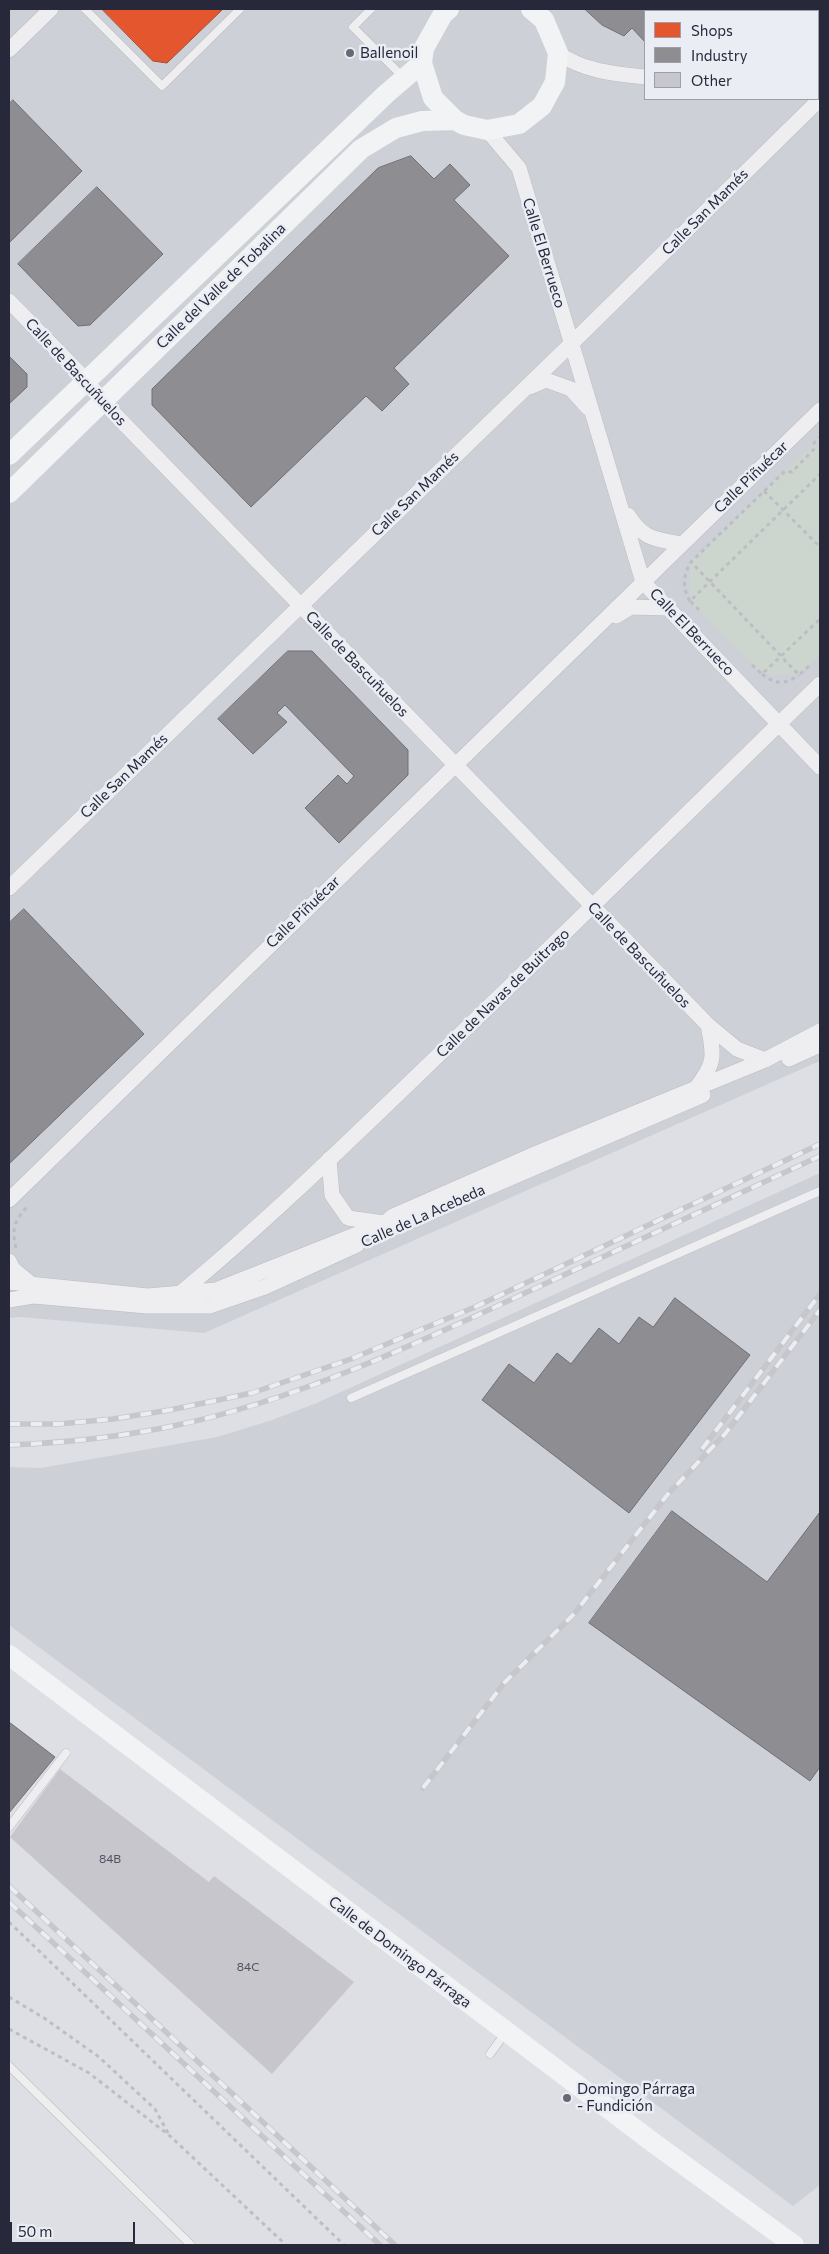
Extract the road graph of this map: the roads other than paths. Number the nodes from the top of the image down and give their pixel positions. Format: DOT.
graph roads {
  1 [pos="51,9"];
  2 [pos="84,9"];
  3 [pos="240,9"];
  4 [pos="371,9"];
  5 [pos="443,10"];
  6 [pos="540,13"];
  7 [pos="9,50"];
  8 [pos="558,53"];
  9 [pos="422,63"];
  10 [pos="644,76"];
  11 [pos="405,78"];
  12 [pos="816,100"];
  13 [pos="455,120"];
  14 [pos="488,130"];
  15 [pos="9,301"];
  16 [pos="571,344"];
  17 [pos="87,381"];
  18 [pos="522,391"];
  19 [pos="103,402"];
  20 [pos="820,410"];
  21 [pos="593,413"];
  22 [pos="9,455"];
  23 [pos="9,494"];
  24 [pos="620,503"];
  25 [pos="682,544"];
  26 [pos="643,582"];
  27 [pos="300,604"];
  28 [pos="668,608"];
  29 [pos="599,625"];
  30 [pos="820,684"];
  31 [pos="780,724"];
  32 [pos="454,765"];
  33 [pos="820,767"];
  34 [pos="9,888"];
  35 [pos="592,907"];
  36 [pos="708,1025"];
  37 [pos="820,1031"];
  38 [pos="820,1045"];
  39 [pos="765,1060"];
  40 [pos="696,1088"];
  41 [pos="329,1159"];
  42 [pos="820,1191"];
  43 [pos="9,1200"];
  44 [pos="385,1223"];
  45 [pos="13,1255"];
  46 [pos="9,1282"];
  47 [pos="30,1283"];
  48 [pos="178,1295"];
  49 [pos="9,1300"];
  50 [pos="351,1398"];
  51 [pos="9,1655"];
  52 [pos="66,1754"];
  53 [pos="9,1827"];
  54 [pos="506,2032"];
  55 [pos="490,2054"];
  56 [pos="9,2066"];
  57 [pos="191,2245"];
  58 [pos="794,2245"];
  1 -- 7 [label="street"];
  2 -- 3 [label="lane"];
  4 -- 11 [label="lane"];
  5 -- 9 [label="main road"];
  6 -- 8 [label="main road"];
  8 -- 10 [label="street"];
  8 -- 14 [label="main road"];
  9 -- 11 [label="main road, Calle del Valle de Tobalina"];
  9 -- 13 [label="main road"];
  11 -- 17 [label="main road, Calle del Valle de Tobalina"];
  12 -- 16 [label="street, Calle San Mamés"];
  13 -- 14 [label="main road"];
  13 -- 19 [label="main road, Calle del Valle de Tobalina"];
  14 -- 16 [label="street, Calle El Berrueco"];
  15 -- 17 [label="street, Calle de Bascuñuelos"];
  16 -- 18 [label="street, Calle San Mamés"];
  16 -- 21 [label="street, Calle El Berrueco"];
  17 -- 19 [label="street, Calle de Bascuñuelos"];
  17 -- 22 [label="main road, Calle del Valle de Tobalina"];
  18 -- 21 [label="street, Calle El Berrueco"];
  18 -- 27 [label="street, Calle San Mamés"];
  19 -- 23 [label="main road, Calle del Valle de Tobalina"];
  19 -- 27 [label="street, Calle de Bascuñuelos"];
  20 -- 25 [label="street, Calle Piñuécar"];
  21 -- 24 [label="street, Calle El Berrueco"];
  24 -- 25 [label="street"];
  24 -- 26 [label="street, Calle El Berrueco"];
  25 -- 26 [label="street, Calle Piñuécar"];
  26 -- 28 [label="street, Calle El Berrueco"];
  26 -- 29 [label="street, Calle Piñuécar"];
  27 -- 32 [label="street, Calle de Bascuñuelos"];
  27 -- 34 [label="street, Calle San Mamés"];
  28 -- 29 [label="street, Calle Piñuécar"];
  28 -- 31 [label="street, Calle El Berrueco"];
  29 -- 32 [label="street, Calle Piñuécar"];
  30 -- 31 [label="street, Calle de Navas de Buitrago"];
  31 -- 33 [label="street, Calle El Berrueco"];
  31 -- 35 [label="street, Calle de Navas de Buitrago"];
  32 -- 35 [label="street, Calle de Bascuñuelos"];
  32 -- 43 [label="street, Calle Piñuécar"];
  35 -- 36 [label="street, Calle de Bascuñuelos"];
  35 -- 41 [label="street, Calle de Navas de Buitrago"];
  36 -- 39 [label="street, Calle de Bascuñuelos"];
  36 -- 40 [label="street"];
  37 -- 39 [label="street, Calle de La Acebeda"];
  38 -- 49 [label="street, Calle de La Acebeda"];
  39 -- 40 [label="street, Calle de La Acebeda"];
  40 -- 44 [label="street, Calle de La Acebeda"];
  41 -- 44 [label="street"];
  41 -- 48 [label="street, Calle de Navas de Buitrago"];
  42 -- 50 [label="lane"];
  44 -- 48 [label="street, Calle de La Acebeda"];
  45 -- 47 [label="street"];
  46 -- 47 [label="street, Calle de La Acebeda"];
  47 -- 48 [label="street, Calle de La Acebeda"];
  51 -- 54 [label="main road, Calle de Domingo Párraga"];
  52 -- 53 [label="lane"];
  54 -- 55 [label="lane"];
  54 -- 58 [label="main road, Calle de Domingo Párraga"];
  56 -- 57 [label="lane"];
}
